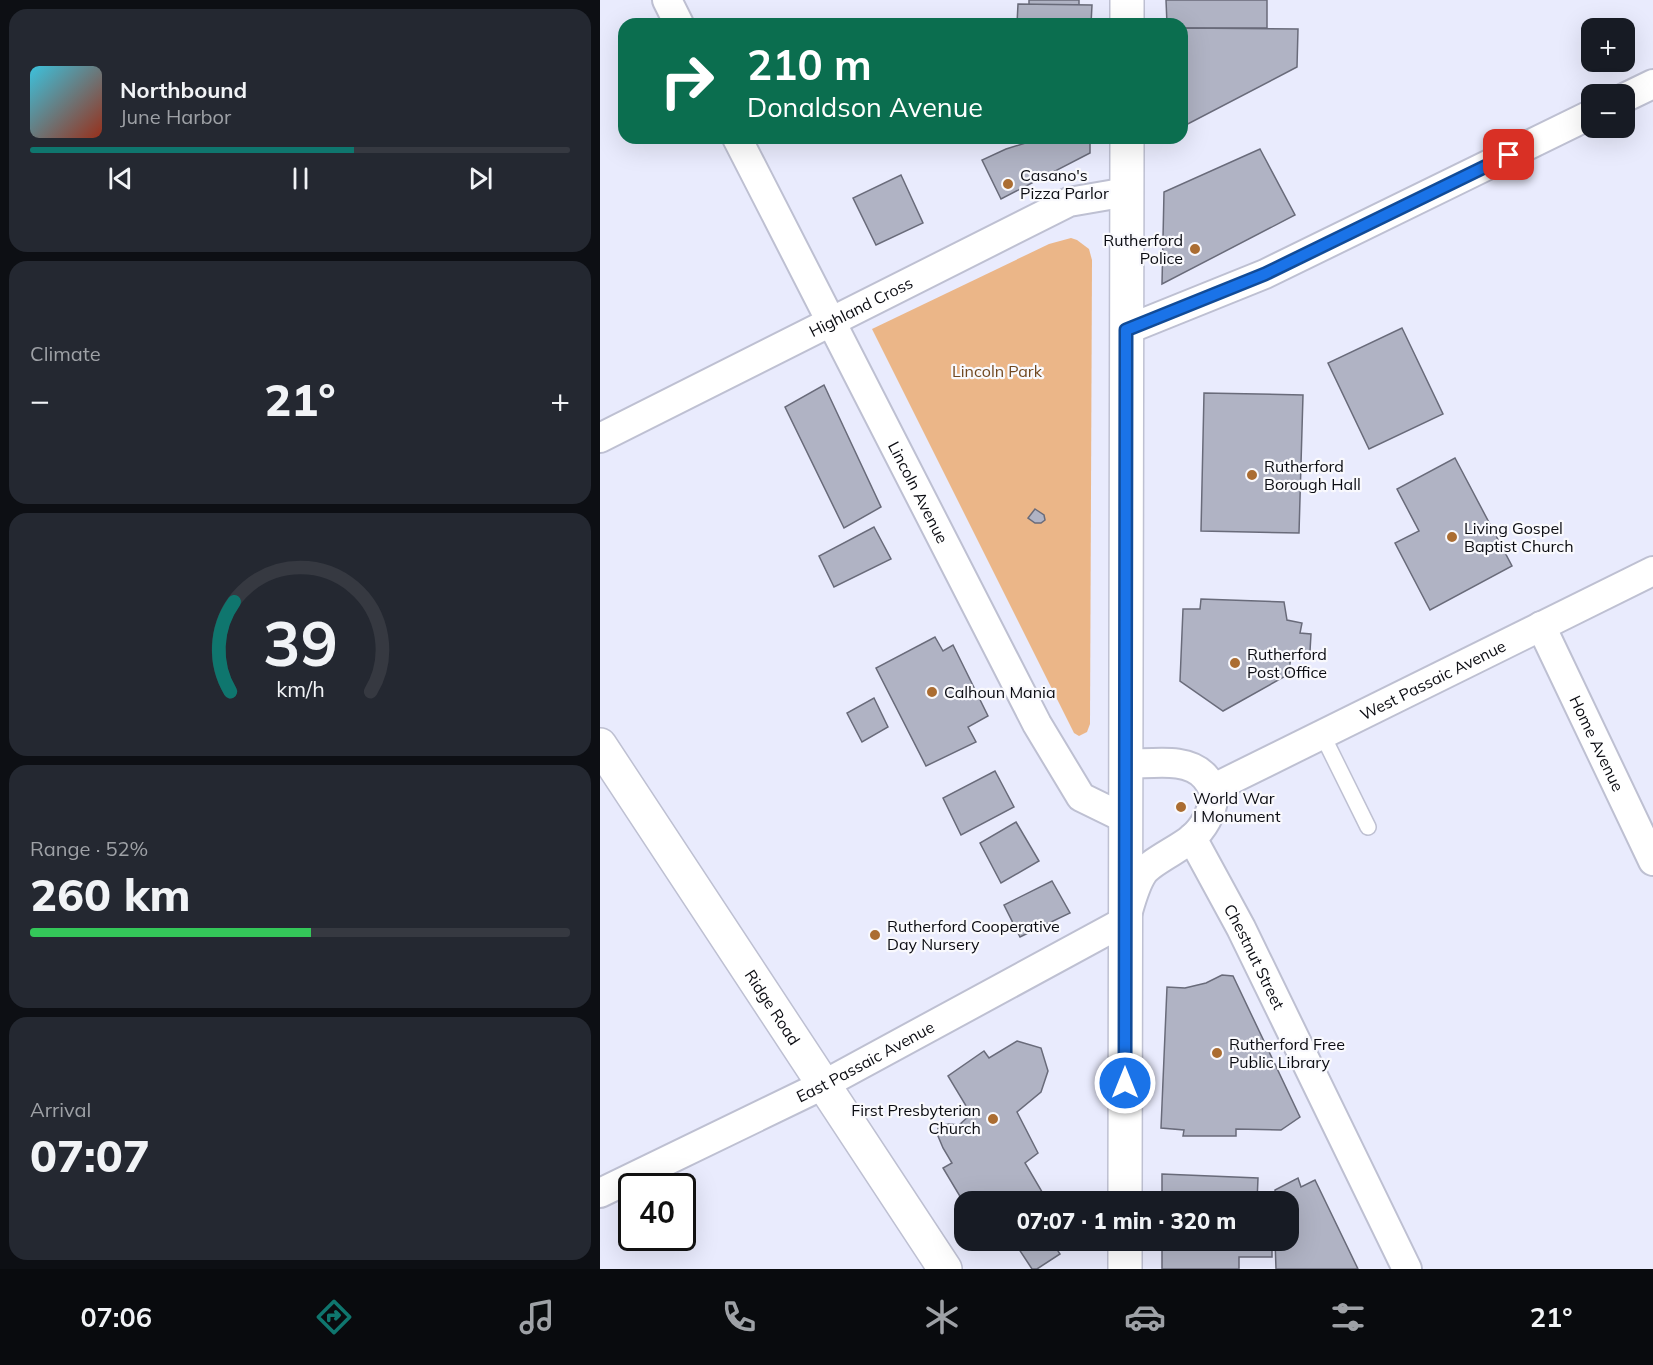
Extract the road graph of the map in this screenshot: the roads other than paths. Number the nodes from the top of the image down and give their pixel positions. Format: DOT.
graph roads {
  1 [pos="667,0"];
  2 [pos="1128,0"];
  3 [pos="676,18"];
  4 [pos="1127,18"];
  5 [pos="1653,84"];
  6 [pos="1635,93"];
  7 [pos="1581,119"];
  8 [pos="740,144"];
  9 [pos="1127,144"];
  10 [pos="1127,192"];
  11 [pos="832,322"];
  12 [pos="1126,330"];
  13 [pos="600,438"];
  14 [pos="1653,572"];
  15 [pos="1541,626"];
  16 [pos="1322,734"];
  17 [pos="600,745"];
  18 [pos="1127,764"];
  19 [pos="1214,788"];
  20 [pos="1126,819"];
  21 [pos="1368,827"];
  22 [pos="1192,838"];
  23 [pos="1653,861"];
  24 [pos="1125,921"];
  25 [pos="823,1085"];
  26 [pos="1125,1191"];
  27 [pos="600,1193"];
  28 [pos="1125,1251"];
  29 [pos="945,1269"];
  30 [pos="1125,1269"];
  31 [pos="1407,1269"];
  1 -- 3 [label="street"];
  2 -- 4 [label="street"];
  5 -- 6 [label="street"];
  7 -- 12 [label="street"];
  8 -- 11 [label="street, Lincoln Avenue"];
  9 -- 10 [label="street"];
  10 -- 11 [label="street, Highland Cross"];
  10 -- 12 [label="street"];
  11 -- 13 [label="street, Highland Cross"];
  11 -- 20 [label="street, Lincoln Avenue"];
  12 -- 18 [label="street"];
  14 -- 15 [label="street, West Passaic Avenue"];
  15 -- 16 [label="street, West Passaic Avenue"];
  15 -- 23 [label="street, Home Avenue"];
  16 -- 19 [label="street, West Passaic Avenue"];
  16 -- 21 [label="lane"];
  17 -- 25 [label="street, Ridge Road"];
  18 -- 19 [label="street"];
  18 -- 20 [label="street"];
  19 -- 22 [label="street"];
  20 -- 24 [label="street"];
  22 -- 24 [label="street"];
  22 -- 31 [label="street, Chestnut Street"];
  24 -- 25 [label="street, East Passaic Avenue"];
  24 -- 26 [label="street"];
  25 -- 27 [label="street, East Passaic Avenue"];
  25 -- 29 [label="street, Ridge Road"];
  28 -- 30 [label="street"];
}
